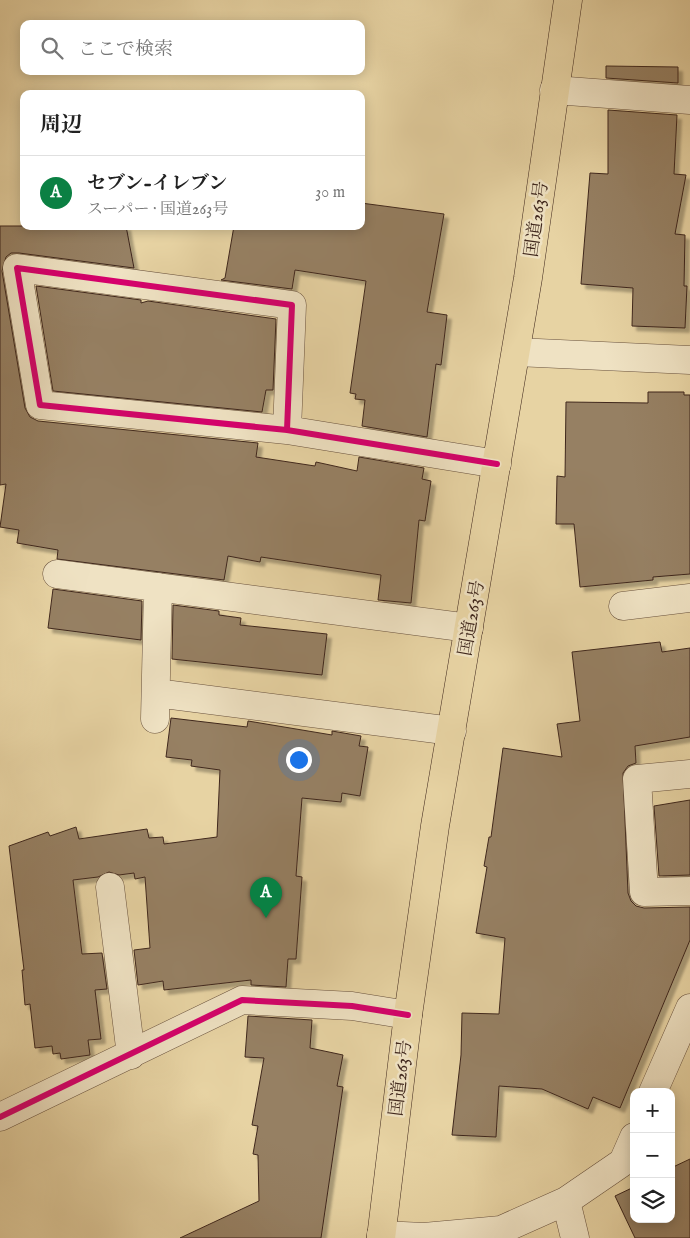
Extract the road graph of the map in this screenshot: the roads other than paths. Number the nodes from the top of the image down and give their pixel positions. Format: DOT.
graph roads {
  1 [pos="568,0"];
  2 [pos="554,90"];
  3 [pos="690,100"];
  4 [pos="516,352"];
  5 [pos="690,360"];
  6 [pos="287,430"];
  7 [pos="497,464"];
  8 [pos="57,574"];
  9 [pos="158,587"];
  10 [pos="690,598"];
  11 [pos="623,606"];
  12 [pos="469,628"];
  13 [pos="452,731"];
  14 [pos="690,774"];
  15 [pos="110,887"];
  16 [pos="690,891"];
  17 [pos="690,1008"];
  18 [pos="408,1015"];
  19 [pos="131,1055"];
  20 [pos="655,1088"];
  21 [pos="0,1116"];
  22 [pos="630,1146"];
  23 [pos="566,1202"];
  24 [pos="381,1236"];
  25 [pos="575,1238"];
  1 -- 2 [label="highway, 国道263号"];
  2 -- 3 [label="street"];
  2 -- 4 [label="highway, 国道263号"];
  4 -- 5 [label="street"];
  4 -- 7 [label="highway, 国道263号"];
  6 -- 6 [label="street"];
  6 -- 7 [label="street"];
  7 -- 12 [label="highway, 国道263号"];
  8 -- 9 [label="street"];
  9 -- 12 [label="street"];
  9 -- 13 [label="street"];
  10 -- 11 [label="street"];
  12 -- 13 [label="highway, 国道263号"];
  13 -- 18 [label="highway, 国道263号"];
  14 -- 16 [label="street"];
  15 -- 19 [label="street"];
  17 -- 20 [label="street"];
  18 -- 19 [label="street"];
  18 -- 24 [label="highway, 国道263号"];
  19 -- 21 [label="street"];
  22 -- 23 [label="street"];
  23 -- 24 [label="street"];
  23 -- 25 [label="street"];
}
